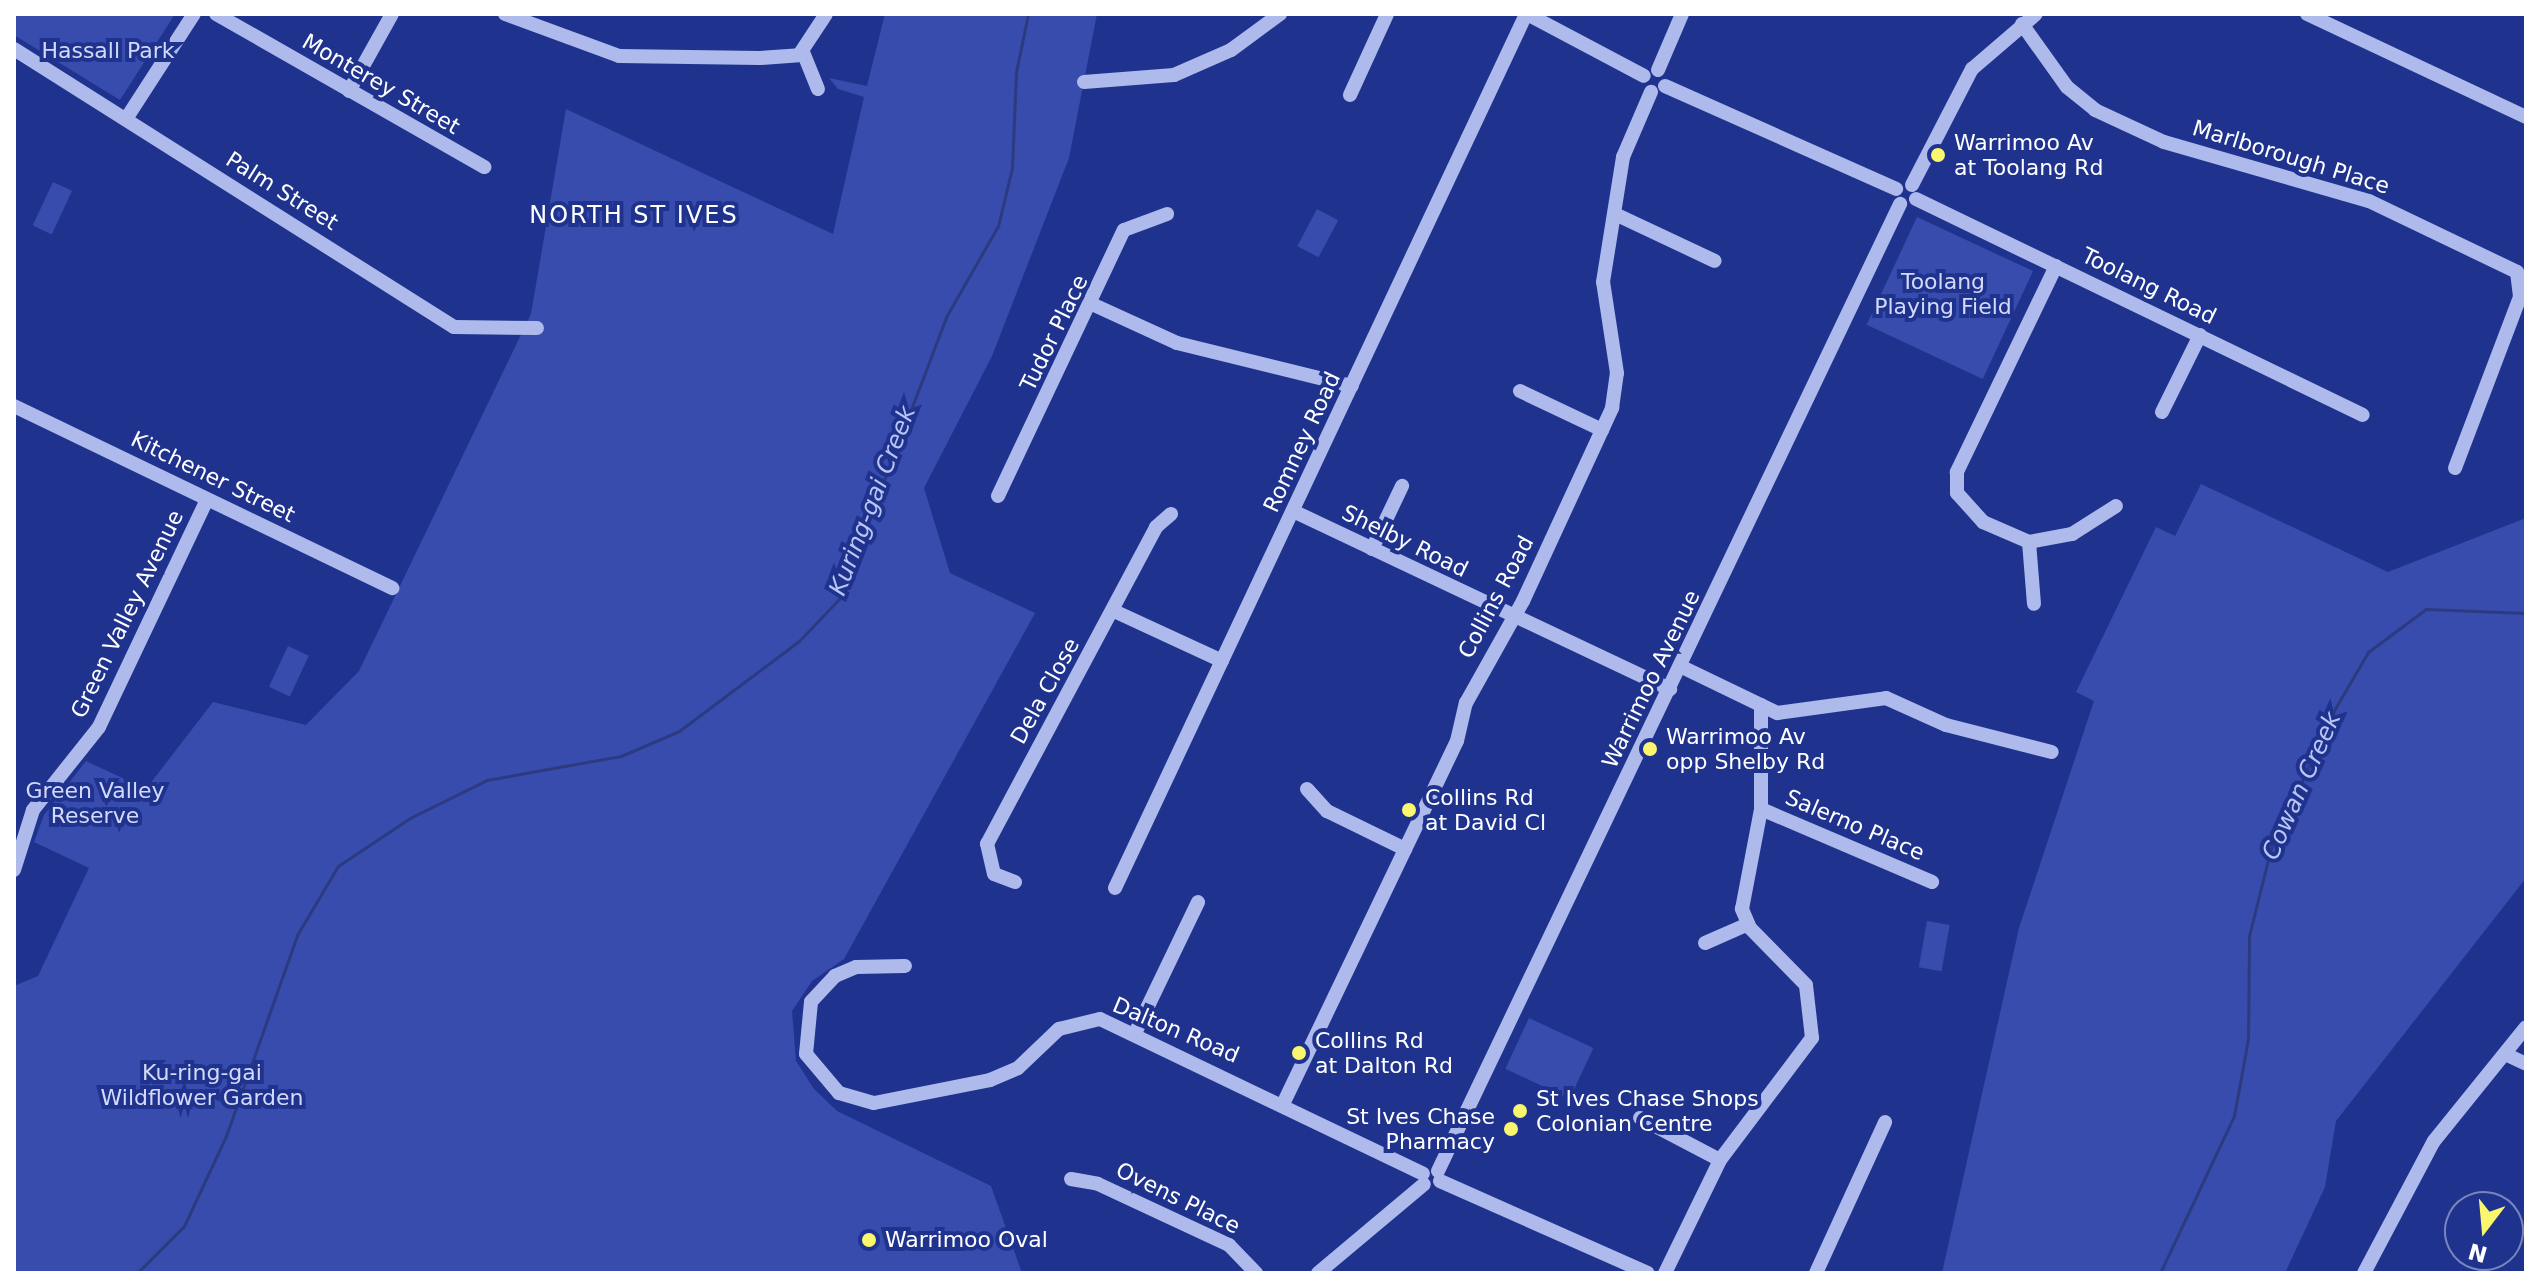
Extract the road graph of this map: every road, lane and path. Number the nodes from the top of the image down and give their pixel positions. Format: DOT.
graph roads {
  1 [pos="194,14"];
  2 [pos="216,14"];
  3 [pos="392,14"];
  4 [pos="505,14"];
  5 [pos="826,14"];
  6 [pos="1280,14"];
  7 [pos="1387,14"];
  8 [pos="1526,14"];
  9 [pos="1682,14"];
  10 [pos="2036,14"];
  11 [pos="2307,14"];
  12 [pos="2022,24"];
  13 [pos="14,49"];
  14 [pos="803,52"];
  15 [pos="1651,73"];
  16 [pos="1084,82"];
  17 [pos="818,89"];
  18 [pos="1658,89"];
  19 [pos="349,91"];
  20 [pos="1350,95"];
  21 [pos="2526,117"];
  22 [pos="126,119"];
  23 [pos="484,167"];
  24 [pos="1914,192"];
  25 [pos="1898,196"];
  26 [pos="1167,214"];
  27 [pos="1615,214"];
  28 [pos="1715,261"];
  29 [pos="2056,266"];
  30 [pos="1094,305"];
  31 [pos="537,328"];
  32 [pos="2200,335"];
  33 [pos="1352,386"];
  34 [pos="1520,391"];
  35 [pos="14,406"];
  36 [pos="2162,412"];
  37 [pos="2362,415"];
  38 [pos="1602,430"];
  39 [pos="2455,468"];
  40 [pos="1402,486"];
  41 [pos="998,496"];
  42 [pos="207,500"];
  43 [pos="2116,506"];
  44 [pos="1295,512"];
  45 [pos="1171,514"];
  46 [pos="2029,542"];
  47 [pos="1372,549"];
  48 [pos="393,588"];
  49 [pos="2034,604"];
  50 [pos="1114,611"];
  51 [pos="1511,618"];
  52 [pos="1222,661"];
  53 [pos="1682,667"];
  54 [pos="1670,689"];
  55 [pos="1761,705"];
  56 [pos="2052,752"];
  57 [pos="1307,789"];
  58 [pos="1761,809"];
  59 [pos="1405,849"];
  60 [pos="14,870"];
  61 [pos="1015,882"];
  62 [pos="1932,882"];
  63 [pos="1115,888"];
  64 [pos="1198,902"];
  65 [pos="1748,924"];
  66 [pos="1705,943"];
  67 [pos="905,966"];
  68 [pos="2526,1027"];
  69 [pos="1136,1031"];
  70 [pos="2505,1054"];
  71 [pos="2526,1064"];
  72 [pos="1284,1102"];
  73 [pos="1640,1118"];
  74 [pos="1885,1122"];
  75 [pos="1720,1160"];
  76 [pos="1431,1177"];
  77 [pos="1071,1179"];
  78 [pos="1256,1273"];
  79 [pos="1318,1273"];
  80 [pos="1648,1273"];
  81 [pos="1665,1273"];
  82 [pos="1816,1273"];
  83 [pos="2364,1273"];
  1 -- 22 [label="street"];
  2 -- 19 [label="street, Monterey Street"];
  3 -- 19 [label="street"];
  4 -- 14 [label="street"];
  5 -- 14 [label="street"];
  6 -- 16 [label="street"];
  7 -- 20 [label="street"];
  8 -- 15 [label="street"];
  8 -- 33 [label="street, Romney Road"];
  9 -- 15 [label="street"];
  10 -- 12 [label="street"];
  11 -- 21 [label="street"];
  12 -- 24 [label="street"];
  12 -- 39 [label="street, Marlborough Place"];
  13 -- 22 [label="street, Palm Street"];
  14 -- 17 [label="street"];
  15 -- 18 [label="street"];
  18 -- 25 [label="street"];
  18 -- 27 [label="street, Collins Road"];
  19 -- 23 [label="street, Monterey Street"];
  22 -- 31 [label="street, Palm Street"];
  24 -- 25 [label="street"];
  24 -- 29 [label="street, Toolang Road"];
  25 -- 53 [label="street, Warrimoo Avenue"];
  26 -- 30 [label="street, Tudor Place"];
  27 -- 28 [label="street"];
  27 -- 38 [label="street, Collins Road"];
  29 -- 32 [label="street, Toolang Road"];
  29 -- 46 [label="street"];
  30 -- 33 [label="street"];
  30 -- 41 [label="street, Tudor Place"];
  32 -- 36 [label="street"];
  32 -- 37 [label="street, Toolang Road"];
  33 -- 44 [label="street, Romney Road"];
  34 -- 38 [label="street"];
  35 -- 42 [label="street, Kitchener Street"];
  38 -- 51 [label="street, Collins Road"];
  40 -- 47 [label="street"];
  42 -- 48 [label="street, Kitchener Street"];
  42 -- 60 [label="street, Green Valley Avenue"];
  43 -- 46 [label="street"];
  44 -- 47 [label="street, Shelby Road"];
  44 -- 52 [label="street, Romney Road"];
  45 -- 50 [label="street, Dela Close"];
  46 -- 49 [label="street"];
  47 -- 51 [label="street, Shelby Road"];
  50 -- 52 [label="street"];
  50 -- 61 [label="street, Dela Close"];
  51 -- 54 [label="street, Shelby Road"];
  51 -- 59 [label="street, Collins Road"];
  52 -- 63 [label="street, Romney Road"];
  53 -- 54 [label="street, Warrimoo Avenue"];
  53 -- 55 [label="street"];
  54 -- 76 [label="street, Warrimoo Avenue"];
  55 -- 56 [label="street"];
  55 -- 58 [label="street"];
  57 -- 59 [label="street"];
  58 -- 62 [label="street, Salerno Place"];
  58 -- 65 [label="street"];
  59 -- 72 [label="street, Collins Road"];
  64 -- 69 [label="street"];
  65 -- 66 [label="street"];
  65 -- 75 [label="street"];
  67 -- 69 [label="street, Dalton Road"];
  68 -- 70 [label="street"];
  69 -- 72 [label="street, Dalton Road"];
  70 -- 71 [label="street"];
  70 -- 83 [label="street"];
  72 -- 76 [label="street, Dalton Road"];
  73 -- 75 [label="street"];
  74 -- 82 [label="street"];
  75 -- 81 [label="street"];
  76 -- 79 [label="street, Warrimoo Avenue"];
  76 -- 80 [label="street, Dalton Road"];
  77 -- 78 [label="street, Ovens Place"];
}
